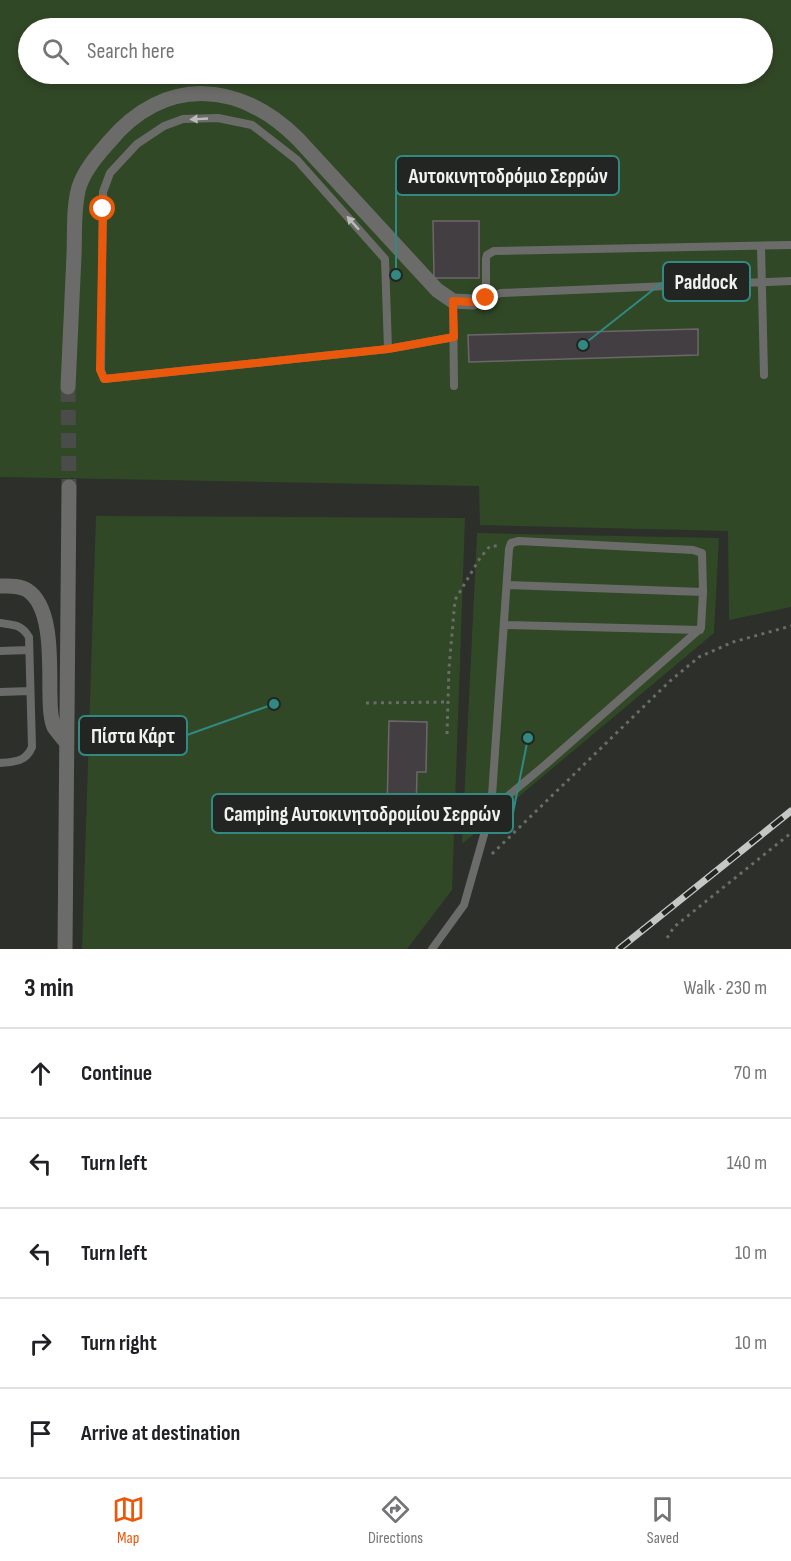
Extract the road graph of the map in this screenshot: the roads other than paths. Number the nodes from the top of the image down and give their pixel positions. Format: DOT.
graph roads {
  1 [pos="791,245"];
  2 [pos="761,246"];
  3 [pos="791,281"];
  4 [pos="762,283"];
  5 [pos="480,300"];
  6 [pos="453,301"];
  7 [pos="454,337"];
  8 [pos="388,349"];
  9 [pos="764,375"];
  10 [pos="454,386"];
  11 [pos="68,387"];
  12 [pos="69,487"];
  13 [pos="508,585"];
  14 [pos="0,586"];
  15 [pos="703,592"];
  16 [pos="0,623"];
  17 [pos="505,626"];
  18 [pos="700,630"];
  19 [pos="29,650"];
  20 [pos="0,651"];
  21 [pos="30,691"];
  22 [pos="0,692"];
  23 [pos="66,742"];
  24 [pos="0,763"];
  25 [pos="491,810"];
  26 [pos="65,949"];
  27 [pos="432,949"];
  1 -- 2 [label="lane"];
  2 -- 4 [label="lane"];
  2 -- 5 [label="lane"];
  3 -- 4 [label="lane"];
  4 -- 5 [label="lane"];
  4 -- 9 [label="lane"];
  5 -- 6 [label="street"];
  6 -- 7 [label="lane"];
  6 -- 11 [label="street"];
  7 -- 8 [label="lane"];
  7 -- 10 [label="lane"];
  8 -- 8 [label="lane, one-way"];
  12 -- 23 [label="street"];
  13 -- 15 [label="lane"];
  13 -- 15 [label="lane"];
  13 -- 17 [label="lane"];
  14 -- 23 [label="street"];
  15 -- 18 [label="lane"];
  16 -- 19 [label="lane"];
  17 -- 18 [label="lane"];
  17 -- 25 [label="lane"];
  18 -- 25 [label="lane"];
  19 -- 20 [label="lane"];
  19 -- 21 [label="lane"];
  21 -- 22 [label="lane"];
  21 -- 24 [label="lane"];
  23 -- 26 [label="street"];
  25 -- 27 [label="lane"];
}
